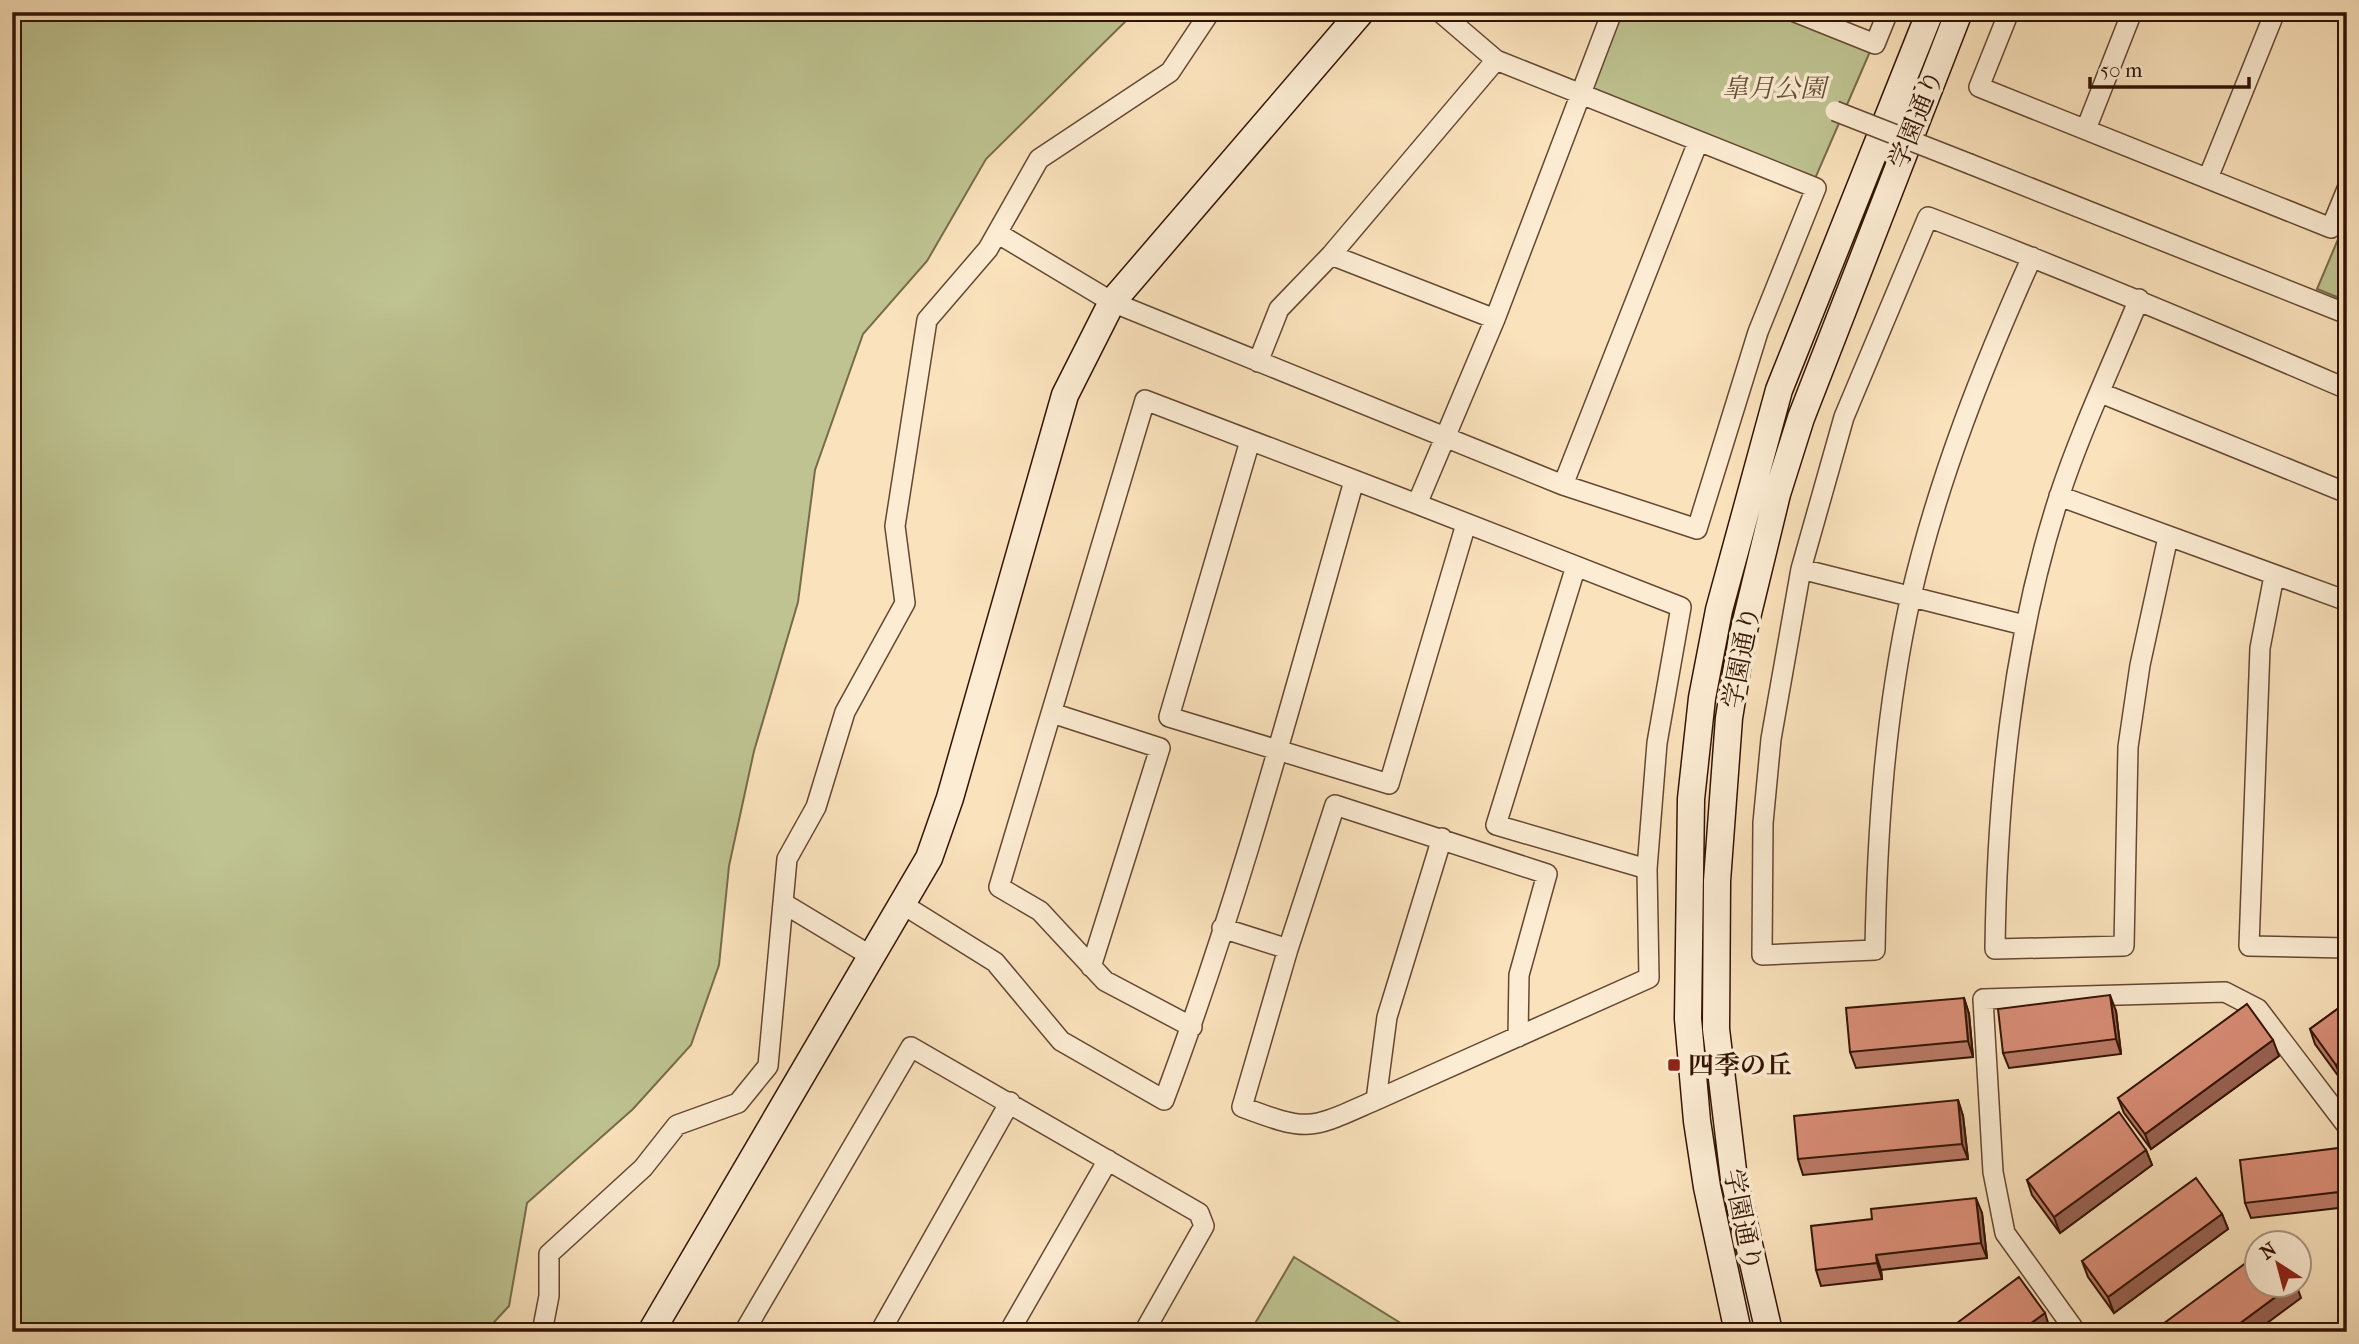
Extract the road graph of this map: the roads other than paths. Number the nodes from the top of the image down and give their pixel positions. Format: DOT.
graph roads {
  1 [pos="1210,12"];
  2 [pos="1361,12"];
  3 [pos="1440,12"];
  4 [pos="1612,12"];
  5 [pos="1795,12"];
  6 [pos="1888,12"];
  7 [pos="1930,12"];
  8 [pos="1959,12"];
  9 [pos="2008,12"];
  10 [pos="2132,12"];
  11 [pos="2275,12"];
  12 [pos="1496,60"];
  13 [pos="1580,96"];
  14 [pos="1835,111"];
  15 [pos="2086,129"];
  16 [pos="1698,142"];
  17 [pos="2208,178"];
  18 [pos="2347,189"];
  19 [pos="997,233"];
  20 [pos="1331,255"];
  21 [pos="2032,257"];
  22 [pos="2138,299"];
  23 [pos="1112,302"];
  24 [pos="2347,314"];
  25 [pos="1495,318"];
  26 [pos="1258,362"];
  27 [pos="2347,389"];
  28 [pos="2101,393"];
  29 [pos="1446,437"];
  30 [pos="1250,440"];
  31 [pos="1354,481"];
  32 [pos="1563,485"];
  33 [pos="2347,493"];
  34 [pos="2059,496"];
  35 [pos="1418,504"];
  36 [pos="1466,524"];
  37 [pos="2168,537"];
  38 [pos="1576,566"];
  39 [pos="1801,569"];
  40 [pos="2274,576"];
  41 [pos="1911,597"];
  42 [pos="2347,601"];
  43 [pos="2024,625"];
  44 [pos="1052,713"];
  45 [pos="1278,749"];
  46 [pos="1442,838"];
  47 [pos="1647,869"];
  48 [pos="783,903"];
  49 [pos="902,904"];
  50 [pos="1223,928"];
  51 [pos="2347,948"];
  52 [pos="1288,949"];
  53 [pos="871,956"];
  54 [pos="1091,967"];
  55 [pos="1192,1027"];
  56 [pos="1518,1037"];
  57 [pos="1376,1100"];
  58 [pos="1010,1102"];
  59 [pos="2347,1126"];
  60 [pos="1108,1160"];
  61 [pos="542,1332"];
  62 [pos="651,1332"];
  63 [pos="744,1332"];
  64 [pos="880,1332"];
  65 [pos="1009,1332"];
  66 [pos="1144,1332"];
  67 [pos="1738,1332"];
  68 [pos="1769,1332"];
  69 [pos="2076,1332"];
  1 -- 19 [label="street"];
  2 -- 23 [label="street"];
  3 -- 12 [label="street"];
  4 -- 13 [label="street"];
  5 -- 6 [label="street"];
  7 -- 67 [label="street, 学園通り"];
  8 -- 68 [label="street, 学園通り"];
  9 -- 15 [label="street"];
  10 -- 15 [label="street"];
  11 -- 17 [label="street"];
  12 -- 13 [label="street"];
  12 -- 20 [label="street"];
  13 -- 16 [label="street"];
  13 -- 25 [label="street"];
  14 -- 24 [label="street, bridge"];
  15 -- 17 [label="street"];
  16 -- 32 [label="street"];
  16 -- 32 [label="street"];
  17 -- 18 [label="street"];
  19 -- 23 [label="street"];
  19 -- 48 [label="street"];
  20 -- 25 [label="street"];
  20 -- 26 [label="street"];
  21 -- 22 [label="street"];
  21 -- 39 [label="street"];
  21 -- 41 [label="street"];
  22 -- 27 [label="street"];
  22 -- 28 [label="street"];
  23 -- 26 [label="street"];
  23 -- 49 [label="street"];
  25 -- 29 [label="street"];
  26 -- 29 [label="street"];
  28 -- 33 [label="street"];
  28 -- 34 [label="street"];
  29 -- 32 [label="street"];
  29 -- 35 [label="street"];
  30 -- 31 [label="street"];
  30 -- 44 [label="street"];
  30 -- 45 [label="street"];
  31 -- 35 [label="street"];
  31 -- 45 [label="street"];
  34 -- 37 [label="street"];
  34 -- 43 [label="street"];
  35 -- 36 [label="street"];
  36 -- 38 [label="street"];
  36 -- 45 [label="street"];
  37 -- 40 [label="street"];
  37 -- 43 [label="street"];
  38 -- 47 [label="street"];
  38 -- 47 [label="street"];
  39 -- 41 [label="street"];
  39 -- 41 [label="street"];
  40 -- 42 [label="street"];
  40 -- 51 [label="street"];
  41 -- 43 [label="street"];
  44 -- 54 [label="street"];
  44 -- 54 [label="street"];
  45 -- 50 [label="street"];
  46 -- 52 [label="street"];
  46 -- 56 [label="street"];
  46 -- 57 [label="street"];
  47 -- 56 [label="street"];
  48 -- 53 [label="street"];
  48 -- 61 [label="street"];
  49 -- 53 [label="street"];
  49 -- 55 [label="street"];
  50 -- 52 [label="street"];
  50 -- 55 [label="street"];
  52 -- 57 [label="street"];
  53 -- 62 [label="street"];
  54 -- 55 [label="street"];
  56 -- 57 [label="street"];
  58 -- 60 [label="street"];
  58 -- 63 [label="street"];
  58 -- 64 [label="street"];
  59 -- 69 [label="street"];
  60 -- 65 [label="street"];
  60 -- 66 [label="street"];
}
